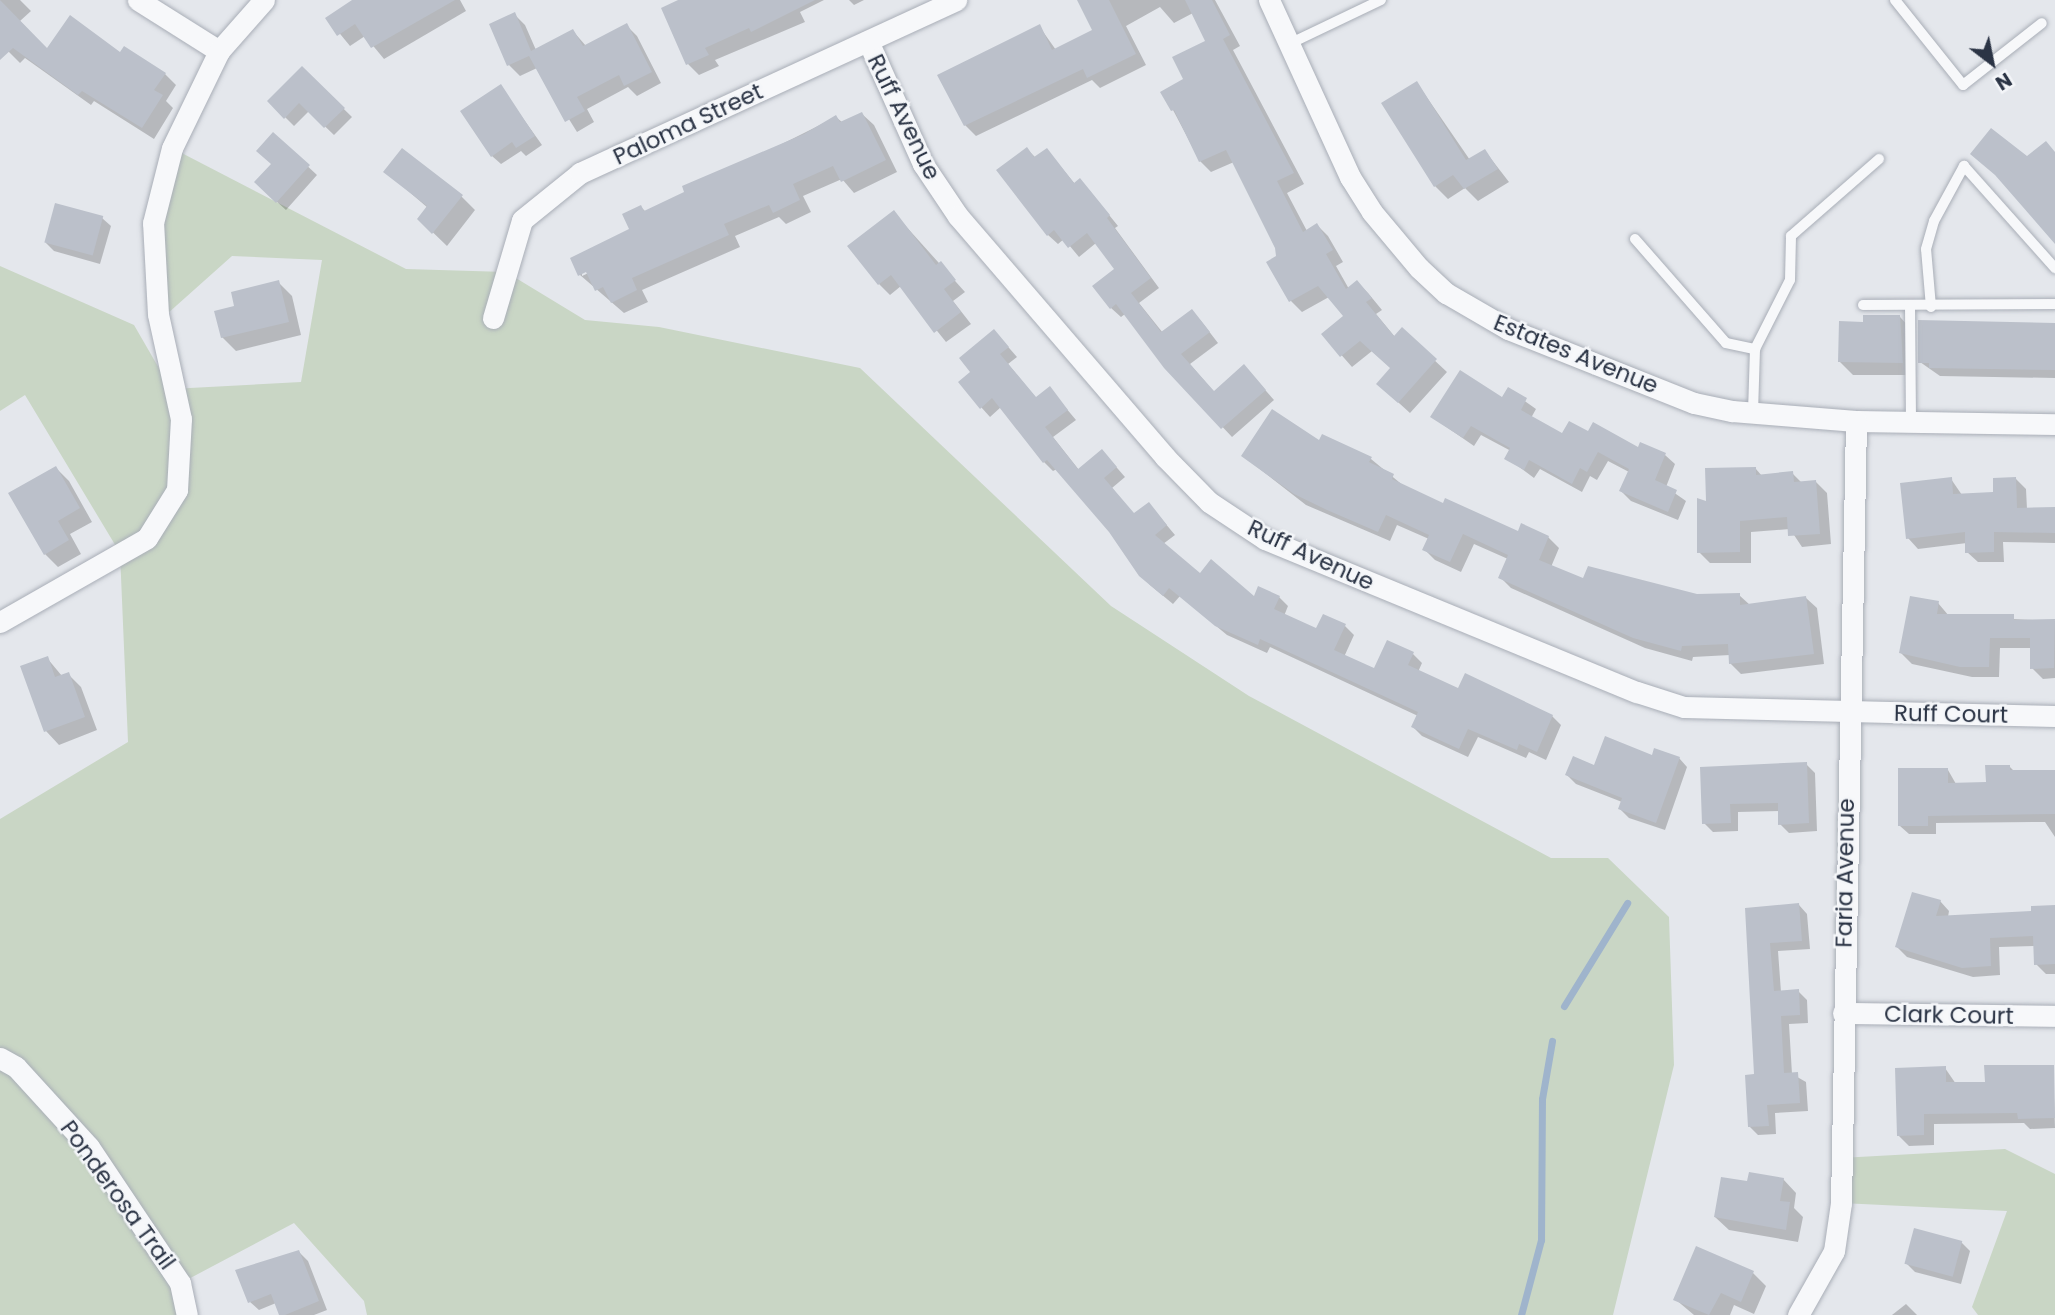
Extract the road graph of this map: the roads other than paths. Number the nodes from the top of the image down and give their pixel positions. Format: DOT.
graph roads {
  1 [pos="138,0"];
  2 [pos="264,0"];
  3 [pos="956,0"];
  4 [pos="1269,0"];
  5 [pos="1381,0"];
  6 [pos="1895,0"];
  7 [pos="2042,23"];
  8 [pos="868,41"];
  9 [pos="1289,44"];
  10 [pos="219,51"];
  11 [pos="1879,159"];
  12 [pos="1635,239"];
  13 [pos="2055,268"];
  14 [pos="1863,304"];
  15 [pos="2055,304"];
  16 [pos="1910,306"];
  17 [pos="1931,307"];
  18 [pos="493,318"];
  19 [pos="1755,349"];
  20 [pos="1753,414"];
  21 [pos="1856,421"];
  22 [pos="1911,422"];
  23 [pos="2055,424"];
  24 [pos="0,622"];
  25 [pos="1848,712"];
  26 [pos="2055,716"];
  27 [pos="1843,1013"];
  28 [pos="2055,1016"];
  29 [pos="0,1058"];
  30 [pos="187,1315"];
  31 [pos="1798,1315"];
  1 -- 10 [label="street"];
  2 -- 10 [label="street"];
  3 -- 8 [label="street, Paloma Street"];
  4 -- 9 [label="street, Estates Avenue"];
  5 -- 9 [label="lane"];
  6 -- 7 [label="lane"];
  8 -- 18 [label="street, Paloma Street"];
  8 -- 25 [label="street, Ruff Avenue"];
  9 -- 20 [label="street, Estates Avenue"];
  10 -- 24 [label="street"];
  11 -- 19 [label="lane"];
  12 -- 19 [label="lane"];
  13 -- 17 [label="lane"];
  14 -- 16 [label="lane"];
  15 -- 17 [label="lane"];
  16 -- 17 [label="lane"];
  16 -- 22 [label="lane"];
  19 -- 20 [label="lane"];
  20 -- 21 [label="street, Estates Avenue"];
  21 -- 22 [label="street, Estates Avenue"];
  21 -- 25 [label="street, Faria Avenue"];
  22 -- 23 [label="street, Estates Avenue"];
  25 -- 26 [label="street, Ruff Court"];
  25 -- 27 [label="street, Faria Avenue"];
  27 -- 28 [label="street, Clark Court"];
  27 -- 31 [label="street, Faria Avenue"];
  29 -- 30 [label="street, Ponderosa Trail"];
}
